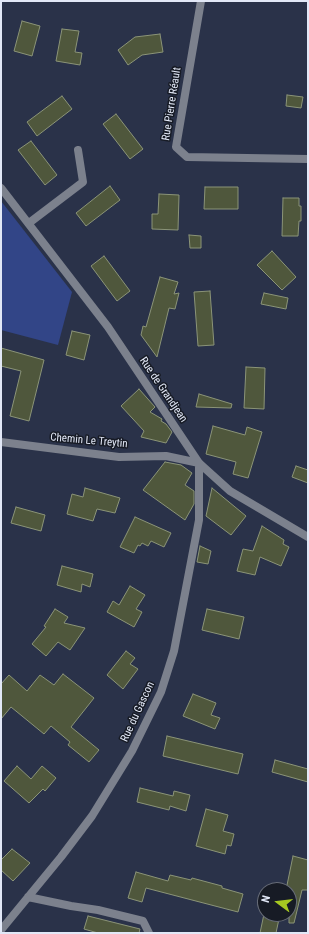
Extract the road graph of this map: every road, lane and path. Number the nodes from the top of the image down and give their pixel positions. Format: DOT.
graph roads {
  1 [pos="201,1"];
  2 [pos="78,150"];
  3 [pos="308,160"];
  4 [pos="1,188"];
  5 [pos="29,224"];
  6 [pos="1,442"];
  7 [pos="199,463"];
  8 [pos="308,537"];
  9 [pos="28,896"];
  10 [pos="1,930"];
  11 [pos="148,933"];
  1 -- 3 [label="street, Rue Pierre Réault"];
  2 -- 5 [label="street"];
  4 -- 5 [label="street, Rue de Grandjean"];
  5 -- 7 [label="street, Rue de Grandjean"];
  6 -- 7 [label="street, Chemin Le Treytin"];
  7 -- 8 [label="street, Rue de Grandjean"];
  7 -- 9 [label="street, Rue du Gascon"];
  9 -- 10 [label="street, Rue du Gascon"];
  9 -- 11 [label="street"];
}
